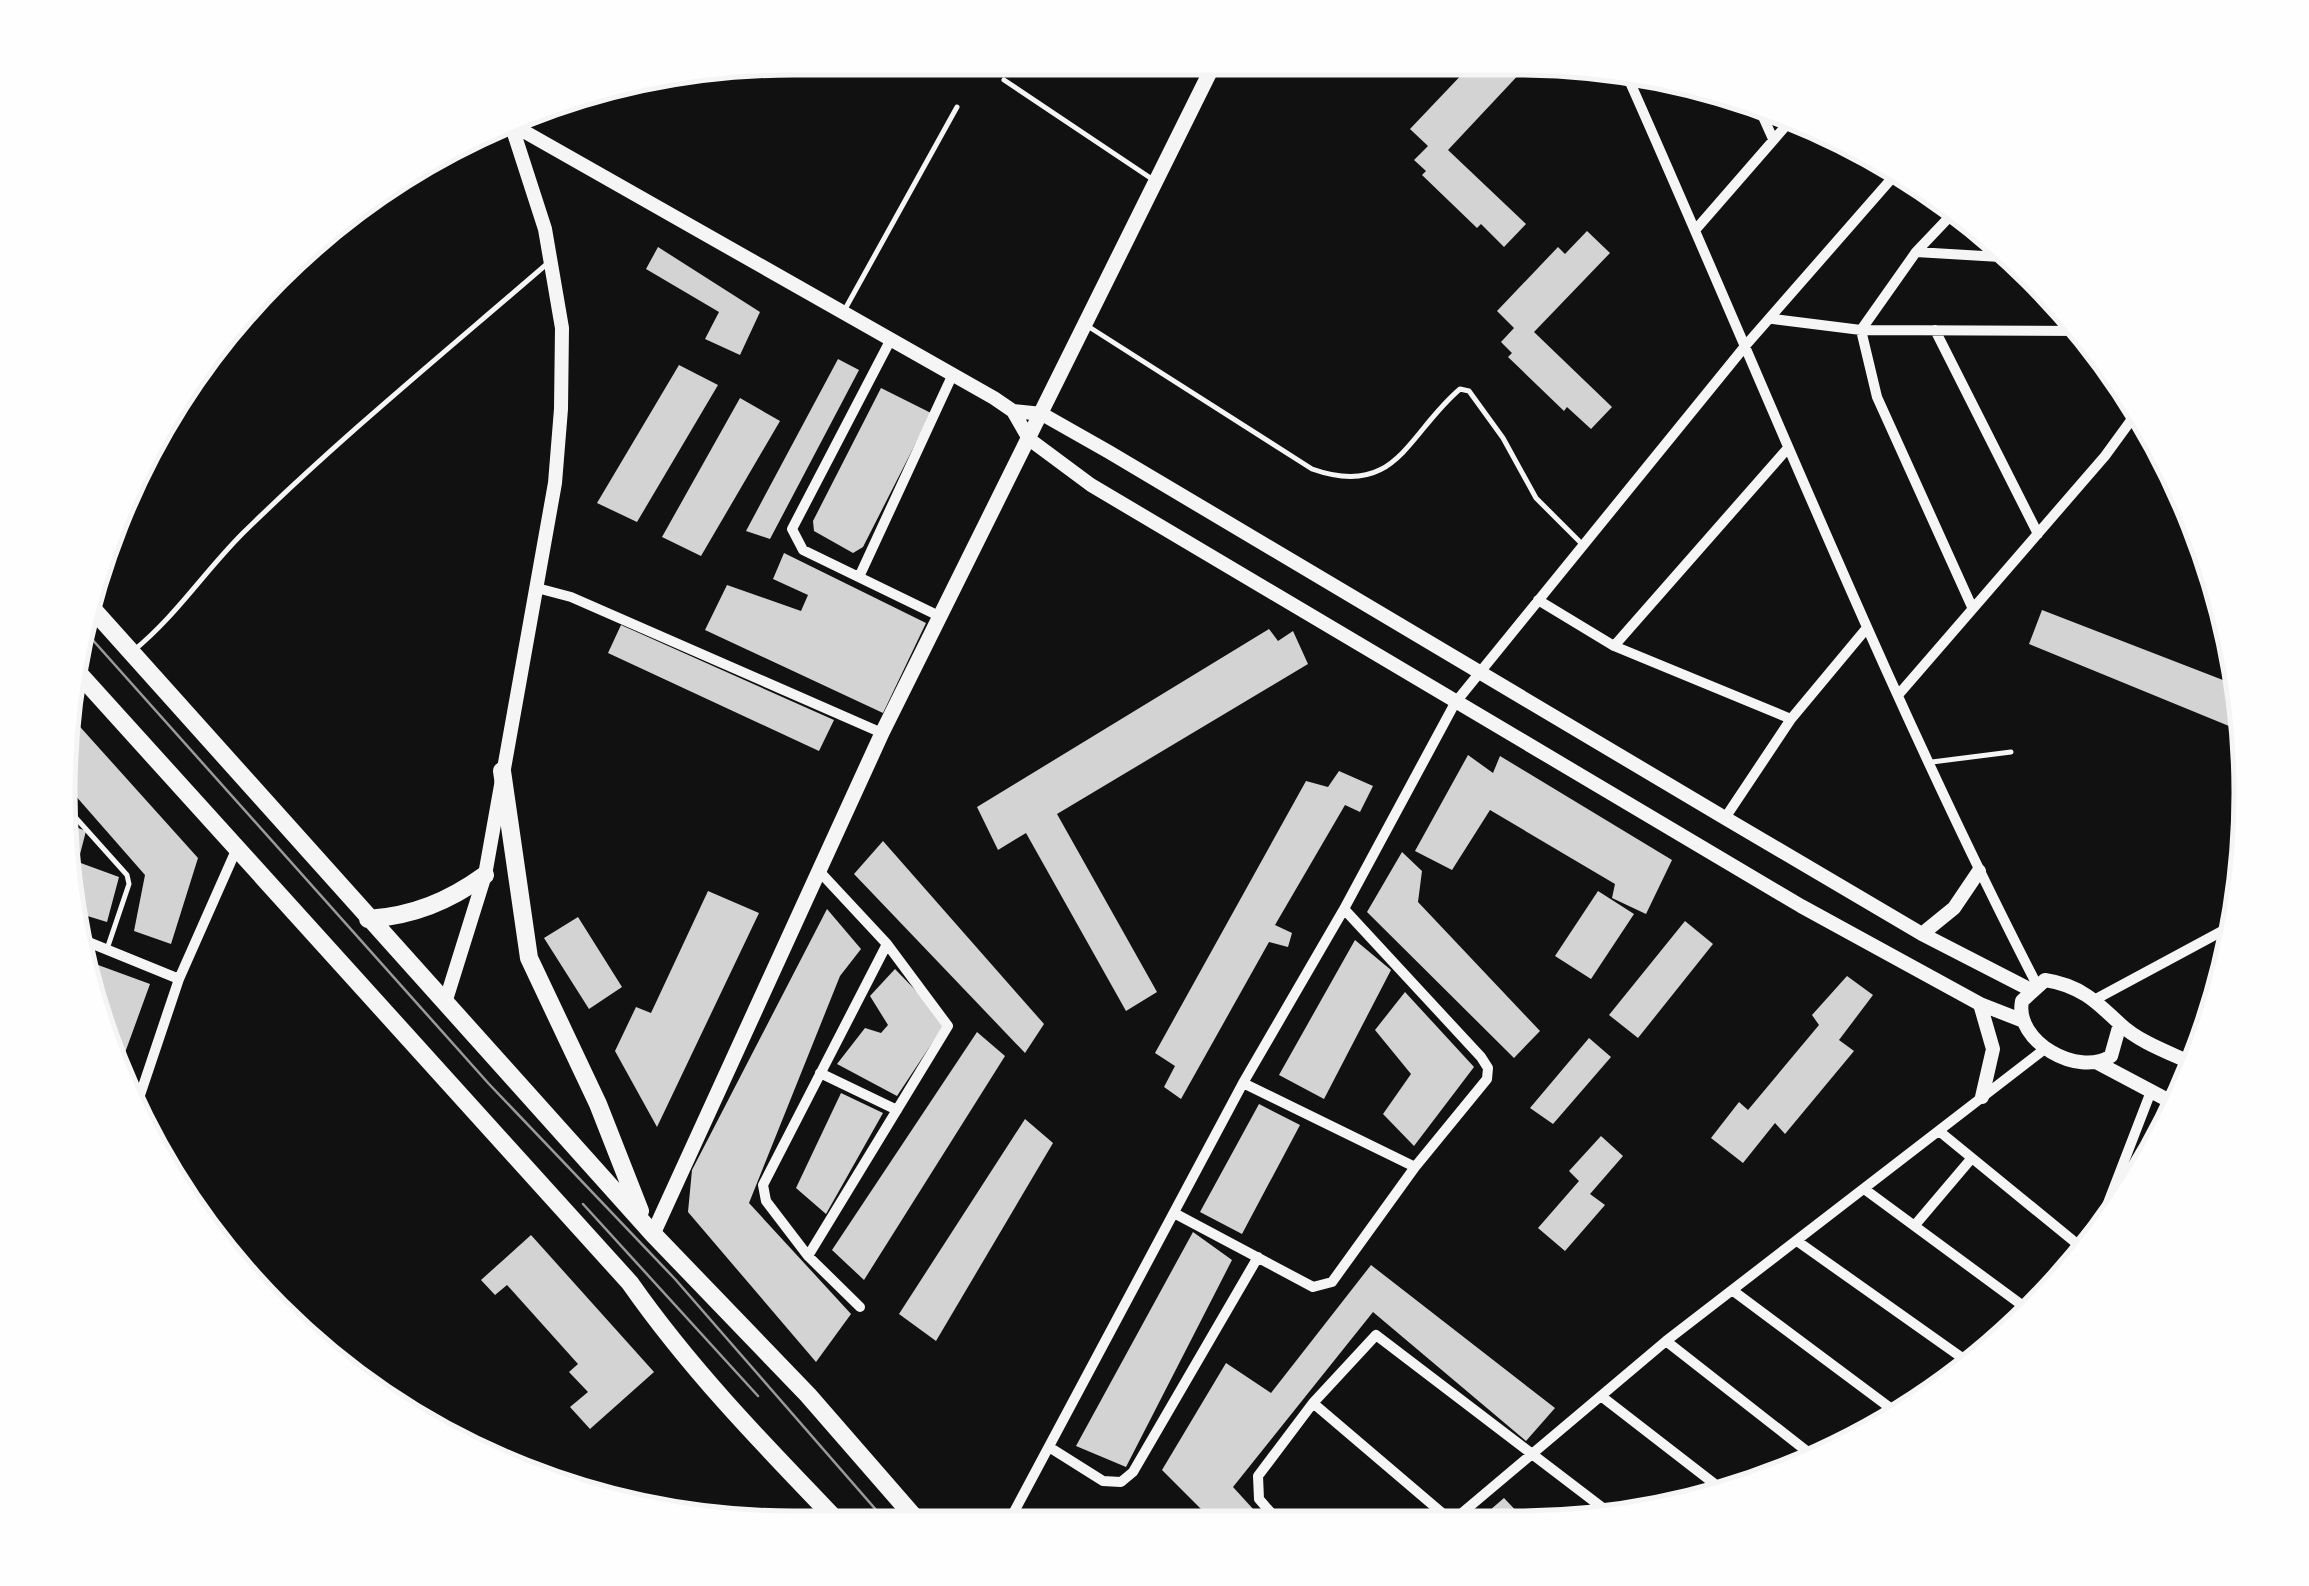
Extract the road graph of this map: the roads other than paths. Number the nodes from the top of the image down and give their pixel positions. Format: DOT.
graph roads {
  1 [pos="1208,75"];
  2 [pos="1004,80"];
  3 [pos="1631,85"];
  4 [pos="957,107"];
  5 [pos="1765,120"];
  6 [pos="1784,127"];
  7 [pos="520,129"];
  8 [pos="514,132"];
  9 [pos="1774,139"];
  10 [pos="1154,181"];
  11 [pos="1890,181"];
  12 [pos="1947,219"];
  13 [pos="1698,228"];
  14 [pos="1916,252"];
  15 [pos="1993,257"];
  16 [pos="550,261"];
  17 [pos="844,311"];
  18 [pos="1773,320"];
  19 [pos="1085,325"];
  20 [pos="1861,330"];
  21 [pos="1935,330"];
  22 [pos="2065,331"];
  23 [pos="892,339"];
  24 [pos="1746,346"];
  25 [pos="952,376"];
  26 [pos="1013,412"];
  27 [pos="1042,414"];
  28 [pos="2130,421"];
  29 [pos="1029,440"];
  30 [pos="1788,448"];
  31 [pos="2038,534"];
  32 [pos="1583,544"];
  33 [pos="859,577"];
  34 [pos="537,588"];
  35 [pos="1538,600"];
  36 [pos="1972,608"];
  37 [pos="97,615"];
  38 [pos="940,617"];
  39 [pos="1866,629"];
  40 [pos="1614,646"];
  41 [pos="131,652"];
  42 [pos="1481,670"];
  43 [pos="84,680"];
  44 [pos="1899,694"];
  45 [pos="1454,702"];
  46 [pos="1791,719"];
  47 [pos="882,733"];
  48 [pos="2011,752"];
  49 [pos="1932,762"];
  50 [pos="502,772"];
  51 [pos="76,818"];
  52 [pos="1725,818"];
  53 [pos="237,848"];
  54 [pos="819,871"];
  55 [pos="1979,871"];
  56 [pos="485,874"];
  57 [pos="1344,909"];
  58 [pos="368,919"];
  59 [pos="2220,932"];
  60 [pos="1922,934"];
  61 [pos="91,943"];
  62 [pos="887,944"];
  63 [pos="107,950"];
  64 [pos="179,979"];
  65 [pos="2033,987"];
  66 [pos="2096,999"];
  67 [pos="445,1003"];
  68 [pos="1980,1004"];
  69 [pos="2021,1020"];
  70 [pos="2120,1024"];
  71 [pos="2046,1048"];
  72 [pos="2183,1058"];
  73 [pos="2098,1063"];
  74 [pos="820,1073"];
  75 [pos="1243,1083"];
  76 [pos="139,1088"];
  77 [pos="2150,1094"];
  78 [pos="1982,1097"];
  79 [pos="2165,1100"];
  80 [pos="897,1110"];
  81 [pos="1939,1131"];
  82 [pos="1970,1159"];
  83 [pos="1415,1168"];
  84 [pos="2115,1189"];
  85 [pos="1867,1191"];
  86 [pos="1174,1212"];
  87 [pos="1915,1225"];
  88 [pos="648,1228"];
  89 [pos="1797,1241"];
  90 [pos="2077,1241"];
  91 [pos="808,1256"];
  92 [pos="1258,1257"];
  93 [pos="1732,1290"];
  94 [pos="2021,1304"];
  95 [pos="860,1306"];
  96 [pos="1666,1341"];
  97 [pos="1961,1357"];
  98 [pos="1601,1396"];
  99 [pos="1312,1403"];
  100 [pos="1888,1407"];
  101 [pos="1049,1448"];
  102 [pos="1805,1450"];
  103 [pos="1530,1454"];
  104 [pos="1714,1483"];
  105 [pos="1600,1506"];
  106 [pos="828,1511"];
  107 [pos="909,1511"];
  108 [pos="1015,1511"];
  109 [pos="1269,1511"];
  110 [pos="1440,1511"];
  111 [pos="1464,1511"];
  1 -- 10 [label="main road"];
  2 -- 10 [label="lane"];
  3 -- 13 [label="street"];
  4 -- 17 [label="lane"];
  5 -- 9 [label="street"];
  6 -- 9 [label="street"];
  7 -- 17 [label="street"];
  8 -- 16 [label="street"];
  9 -- 13 [label="street"];
  10 -- 19 [label="main road"];
  11 -- 18 [label="street"];
  12 -- 14 [label="street"];
  13 -- 24 [label="street"];
  14 -- 15 [label="street"];
  14 -- 20 [label="street"];
  16 -- 34 [label="street"];
  16 -- 41 [label="lane"];
  17 -- 23 [label="street"];
  18 -- 20 [label="street"];
  18 -- 24 [label="street"];
  19 -- 27 [label="main road"];
  19 -- 32 [label="lane"];
  20 -- 21 [label="street"];
  20 -- 36 [label="street"];
  21 -- 22 [label="street"];
  21 -- 31 [label="street"];
  23 -- 25 [label="street"];
  23 -- 33 [label="street"];
  24 -- 30 [label="street"];
  24 -- 32 [label="street"];
  25 -- 26 [label="street"];
  25 -- 33 [label="street"];
  26 -- 27 [label="street"];
  26 -- 29 [label="street"];
  27 -- 29 [label="main road"];
  27 -- 42 [label="street"];
  28 -- 31 [label="street"];
  29 -- 38 [label="main road"];
  29 -- 45 [label="street"];
  30 -- 39 [label="street"];
  30 -- 40 [label="street"];
  31 -- 36 [label="street"];
  32 -- 35 [label="street"];
  33 -- 38 [label="street"];
  34 -- 47 [label="street"];
  34 -- 50 [label="street"];
  35 -- 40 [label="street"];
  35 -- 42 [label="street"];
  36 -- 44 [label="street"];
  37 -- 41 [label="main road"];
  38 -- 47 [label="main road"];
  39 -- 44 [label="street"];
  39 -- 46 [label="street"];
  40 -- 46 [label="street"];
  41 -- 58 [label="main road"];
  42 -- 45 [label="street"];
  42 -- 52 [label="street"];
  43 -- 53 [label="main road"];
  44 -- 49 [label="street"];
  45 -- 57 [label="street"];
  45 -- 68 [label="street"];
  46 -- 52 [label="street"];
  47 -- 54 [label="main road"];
  48 -- 49 [label="lane"];
  49 -- 55 [label="street"];
  50 -- 56 [label="street"];
  50 -- 88 [label="main road"];
  51 -- 63 [label="lane"];
  52 -- 60 [label="street"];
  53 -- 64 [label="street"];
  53 -- 106 [label="main road"];
  54 -- 62 [label="street"];
  54 -- 88 [label="main road"];
  55 -- 60 [label="street"];
  55 -- 65 [label="street"];
  56 -- 58 [label="main road"];
  56 -- 67 [label="street"];
  57 -- 75 [label="street"];
  57 -- 83 [label="street"];
  58 -- 67 [label="main road"];
  59 -- 66 [label="street"];
  60 -- 65 [label="street"];
  61 -- 63 [label="street"];
  62 -- 74 [label="street"];
  62 -- 80 [label="street"];
  63 -- 64 [label="street"];
  64 -- 76 [label="street"];
  65 -- 66 [label="street"];
  65 -- 69 [label="street"];
  66 -- 70 [label="street"];
  67 -- 88 [label="main road"];
  68 -- 69 [label="street"];
  68 -- 78 [label="street"];
  69 -- 71 [label="street"];
  70 -- 72 [label="street"];
  70 -- 73 [label="street"];
  71 -- 73 [label="street"];
  71 -- 78 [label="street"];
  73 -- 77 [label="street"];
  74 -- 80 [label="street"];
  74 -- 91 [label="street"];
  75 -- 83 [label="street"];
  75 -- 86 [label="street"];
  77 -- 79 [label="street"];
  77 -- 84 [label="street"];
  78 -- 81 [label="street"];
  80 -- 91 [label="street"];
  81 -- 82 [label="street"];
  81 -- 85 [label="street"];
  82 -- 87 [label="street"];
  82 -- 90 [label="street"];
  83 -- 92 [label="street"];
  85 -- 87 [label="street"];
  85 -- 89 [label="street"];
  86 -- 92 [label="street"];
  86 -- 101 [label="street"];
  87 -- 94 [label="street"];
  88 -- 107 [label="main road"];
  89 -- 93 [label="street"];
  89 -- 97 [label="street"];
  91 -- 95 [label="street"];
  92 -- 101 [label="street"];
  93 -- 96 [label="street"];
  93 -- 100 [label="street"];
  96 -- 98 [label="street"];
  96 -- 102 [label="street"];
  98 -- 103 [label="street"];
  98 -- 104 [label="street"];
  99 -- 103 [label="street"];
  99 -- 109 [label="street"];
  99 -- 110 [label="street"];
  101 -- 108 [label="street"];
  103 -- 105 [label="street"];
  103 -- 111 [label="street"];
}
